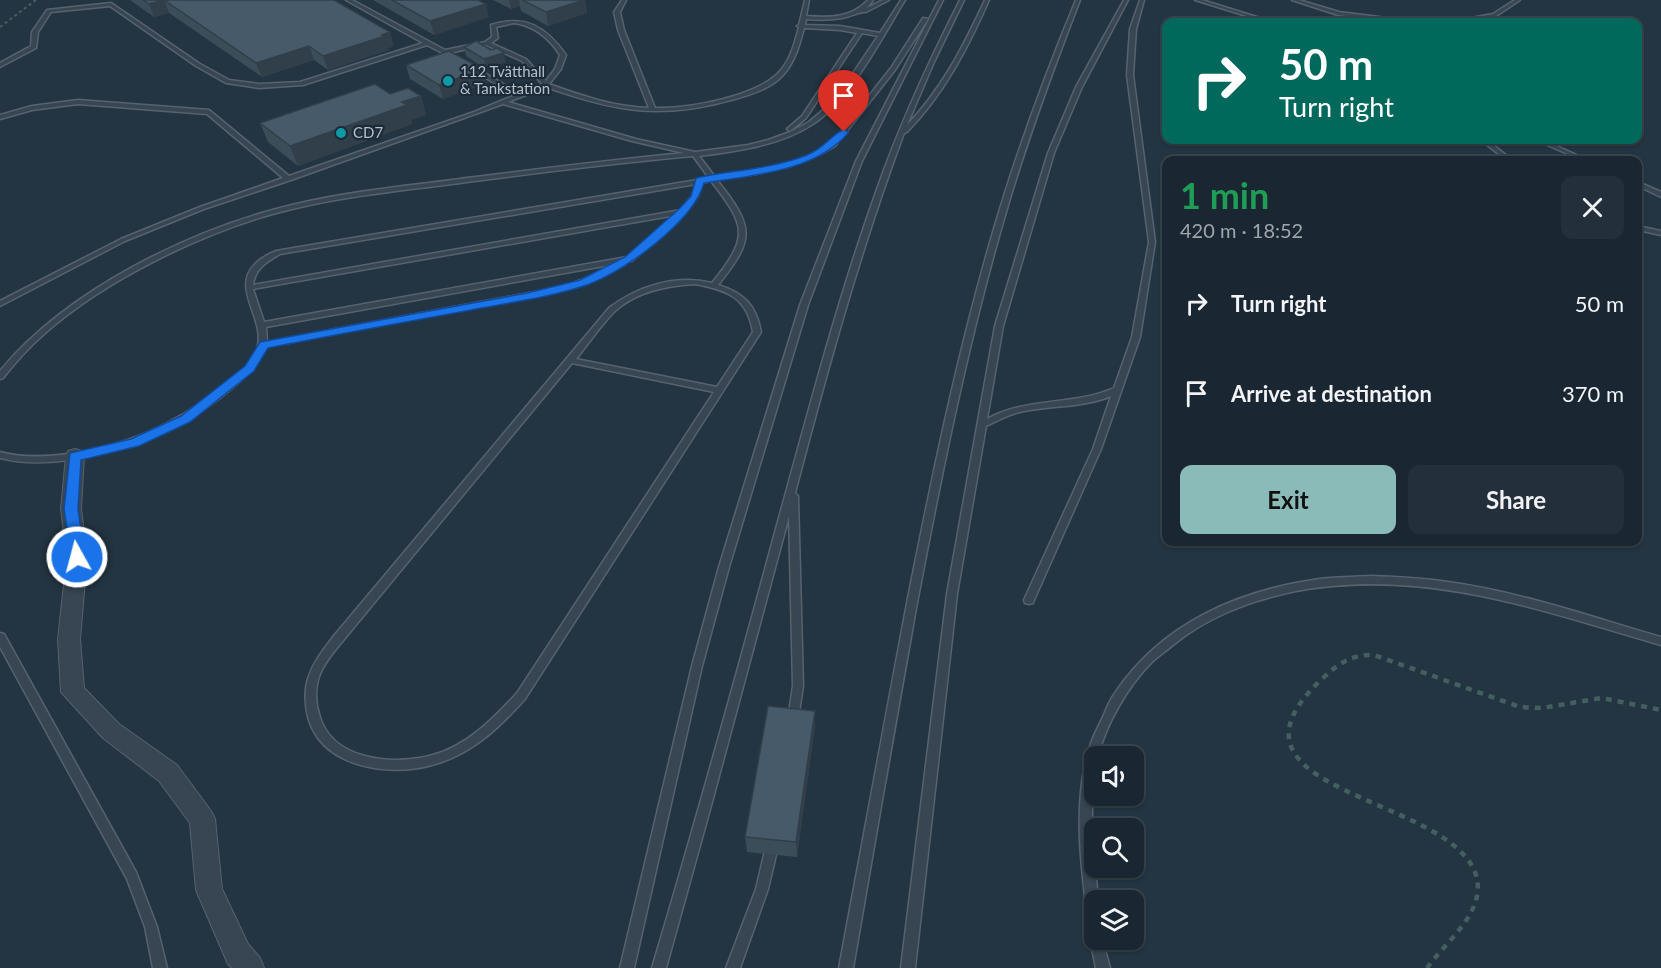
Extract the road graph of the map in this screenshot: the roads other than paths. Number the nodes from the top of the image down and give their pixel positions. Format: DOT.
graph roads {
  1 [pos="67,0"];
  2 [pos="348,0"];
  3 [pos="624,0"];
  4 [pos="807,0"];
  5 [pos="871,0"];
  6 [pos="887,0"];
  7 [pos="903,0"];
  8 [pos="940,0"];
  9 [pos="962,0"];
  10 [pos="987,0"];
  11 [pos="992,0"];
  12 [pos="1078,0"];
  13 [pos="1126,0"];
  14 [pos="1142,0"];
  15 [pos="1197,0"];
  16 [pos="1216,0"];
  17 [pos="1294,0"];
  18 [pos="1518,0"];
  19 [pos="983,10"];
  20 [pos="50,11"];
  21 [pos="864,11"];
  22 [pos="1240,13"];
  23 [pos="803,17"];
  24 [pos="1257,18"];
  25 [pos="1371,18"];
  26 [pos="1473,18"];
  27 [pos="800,26"];
  28 [pos="860,32"];
  29 [pos="880,35"];
  30 [pos="428,43"];
  31 [pos="487,43"];
  32 [pos="444,52"];
  33 [pos="0,64"];
  34 [pos="546,84"];
  35 [pos="518,95"];
  36 [pos="502,102"];
  37 [pos="653,110"];
  38 [pos="0,117"];
  39 [pos="901,135"];
  40 [pos="782,136"];
  41 [pos="1489,144"];
  42 [pos="1548,144"];
  43 [pos="694,154"];
  44 [pos="1504,156"];
  45 [pos="1577,156"];
  46 [pos="289,179"];
  47 [pos="713,179"];
  48 [pos="700,180"];
  49 [pos="1642,186"];
  50 [pos="1661,195"];
  51 [pos="683,212"];
  52 [pos="1642,229"];
  53 [pos="1661,233"];
  54 [pos="629,260"];
  55 [pos="714,285"];
  56 [pos="249,288"];
  57 [pos="0,304"];
  58 [pos="263,325"];
  59 [pos="264,345"];
  60 [pos="571,360"];
  61 [pos="0,376"];
  62 [pos="1119,389"];
  63 [pos="718,390"];
  64 [pos="984,424"];
  65 [pos="0,455"];
  66 [pos="75,456"];
  67 [pos="793,484"];
  68 [pos="1029,600"];
  69 [pos="0,637"];
  70 [pos="1661,641"];
  71 [pos="791,731"];
  72 [pos="776,833"];
  73 [pos="1091,890"];
  74 [pos="1099,950"];
  75 [pos="160,968"];
  76 [pos="250,968"];
  77 [pos="627,968"];
  78 [pos="659,968"];
  79 [pos="733,968"];
  80 [pos="846,968"];
  81 [pos="908,968"];
  82 [pos="1103,968"];
  1 -- 20 [label="lane"];
  2 -- 30 [label="lane"];
  3 -- 37 [label="lane"];
  4 -- 23 [label="lane"];
  5 -- 21 [label="lane"];
  6 -- 21 [label="lane"];
  7 -- 29 [label="lane"];
  8 -- 47 [label="lane"];
  8 -- 77 [label="lane"];
  9 -- 39 [label="lane"];
  10 -- 19 [label="lane"];
  11 -- 19 [label="lane"];
  12 -- 80 [label="lane"];
  13 -- 64 [label="lane"];
  14 -- 62 [label="lane"];
  15 -- 22 [label="lane"];
  16 -- 22 [label="lane"];
  17 -- 25 [label="lane"];
  18 -- 26 [label="lane"];
  19 -- 39 [label="lane"];
  20 -- 30 [label="lane"];
  20 -- 33 [label="lane"];
  21 -- 23 [label="lane"];
  22 -- 24 [label="lane"];
  23 -- 27 [label="lane"];
  27 -- 28 [label="lane"];
  27 -- 37 [label="lane"];
  28 -- 29 [label="lane"];
  28 -- 40 [label="lane"];
  29 -- 40 [label="lane"];
  30 -- 32 [label="lane"];
  31 -- 32 [label="lane"];
  31 -- 34 [label="lane"];
  31 -- 34 [label="lane"];
  32 -- 35 [label="lane"];
  34 -- 35 [label="lane"];
  34 -- 37 [label="lane"];
  35 -- 36 [label="lane"];
  36 -- 43 [label="lane"];
  36 -- 46 [label="lane"];
  38 -- 46 [label="lane"];
  39 -- 67 [label="lane"];
  40 -- 43 [label="lane"];
  41 -- 44 [label="lane"];
  42 -- 45 [label="lane"];
  43 -- 47 [label="lane"];
  43 -- 61 [label="lane"];
  46 -- 57 [label="lane"];
  47 -- 48 [label="lane"];
  47 -- 55 [label="lane"];
  48 -- 51 [label="lane"];
  48 -- 56 [label="lane"];
  49 -- 50 [label="lane"];
  51 -- 54 [label="lane"];
  51 -- 56 [label="lane"];
  52 -- 53 [label="lane"];
  54 -- 58 [label="lane"];
  54 -- 59 [label="lane"];
  55 -- 60 [label="lane"];
  55 -- 63 [label="lane"];
  56 -- 58 [label="lane"];
  58 -- 59 [label="lane"];
  59 -- 66 [label="lane"];
  60 -- 63 [label="lane"];
  60 -- 63 [label="lane"];
  62 -- 64 [label="lane"];
  62 -- 68 [label="lane"];
  64 -- 81 [label="lane"];
  65 -- 66 [label="lane"];
  66 -- 76 [label="street"];
  67 -- 71 [label="lane"];
  67 -- 78 [label="lane"];
  69 -- 75 [label="lane"];
  70 -- 73 [label="lane"];
  72 -- 79 [label="lane"];
  74 -- 82 [label="lane"];
}
